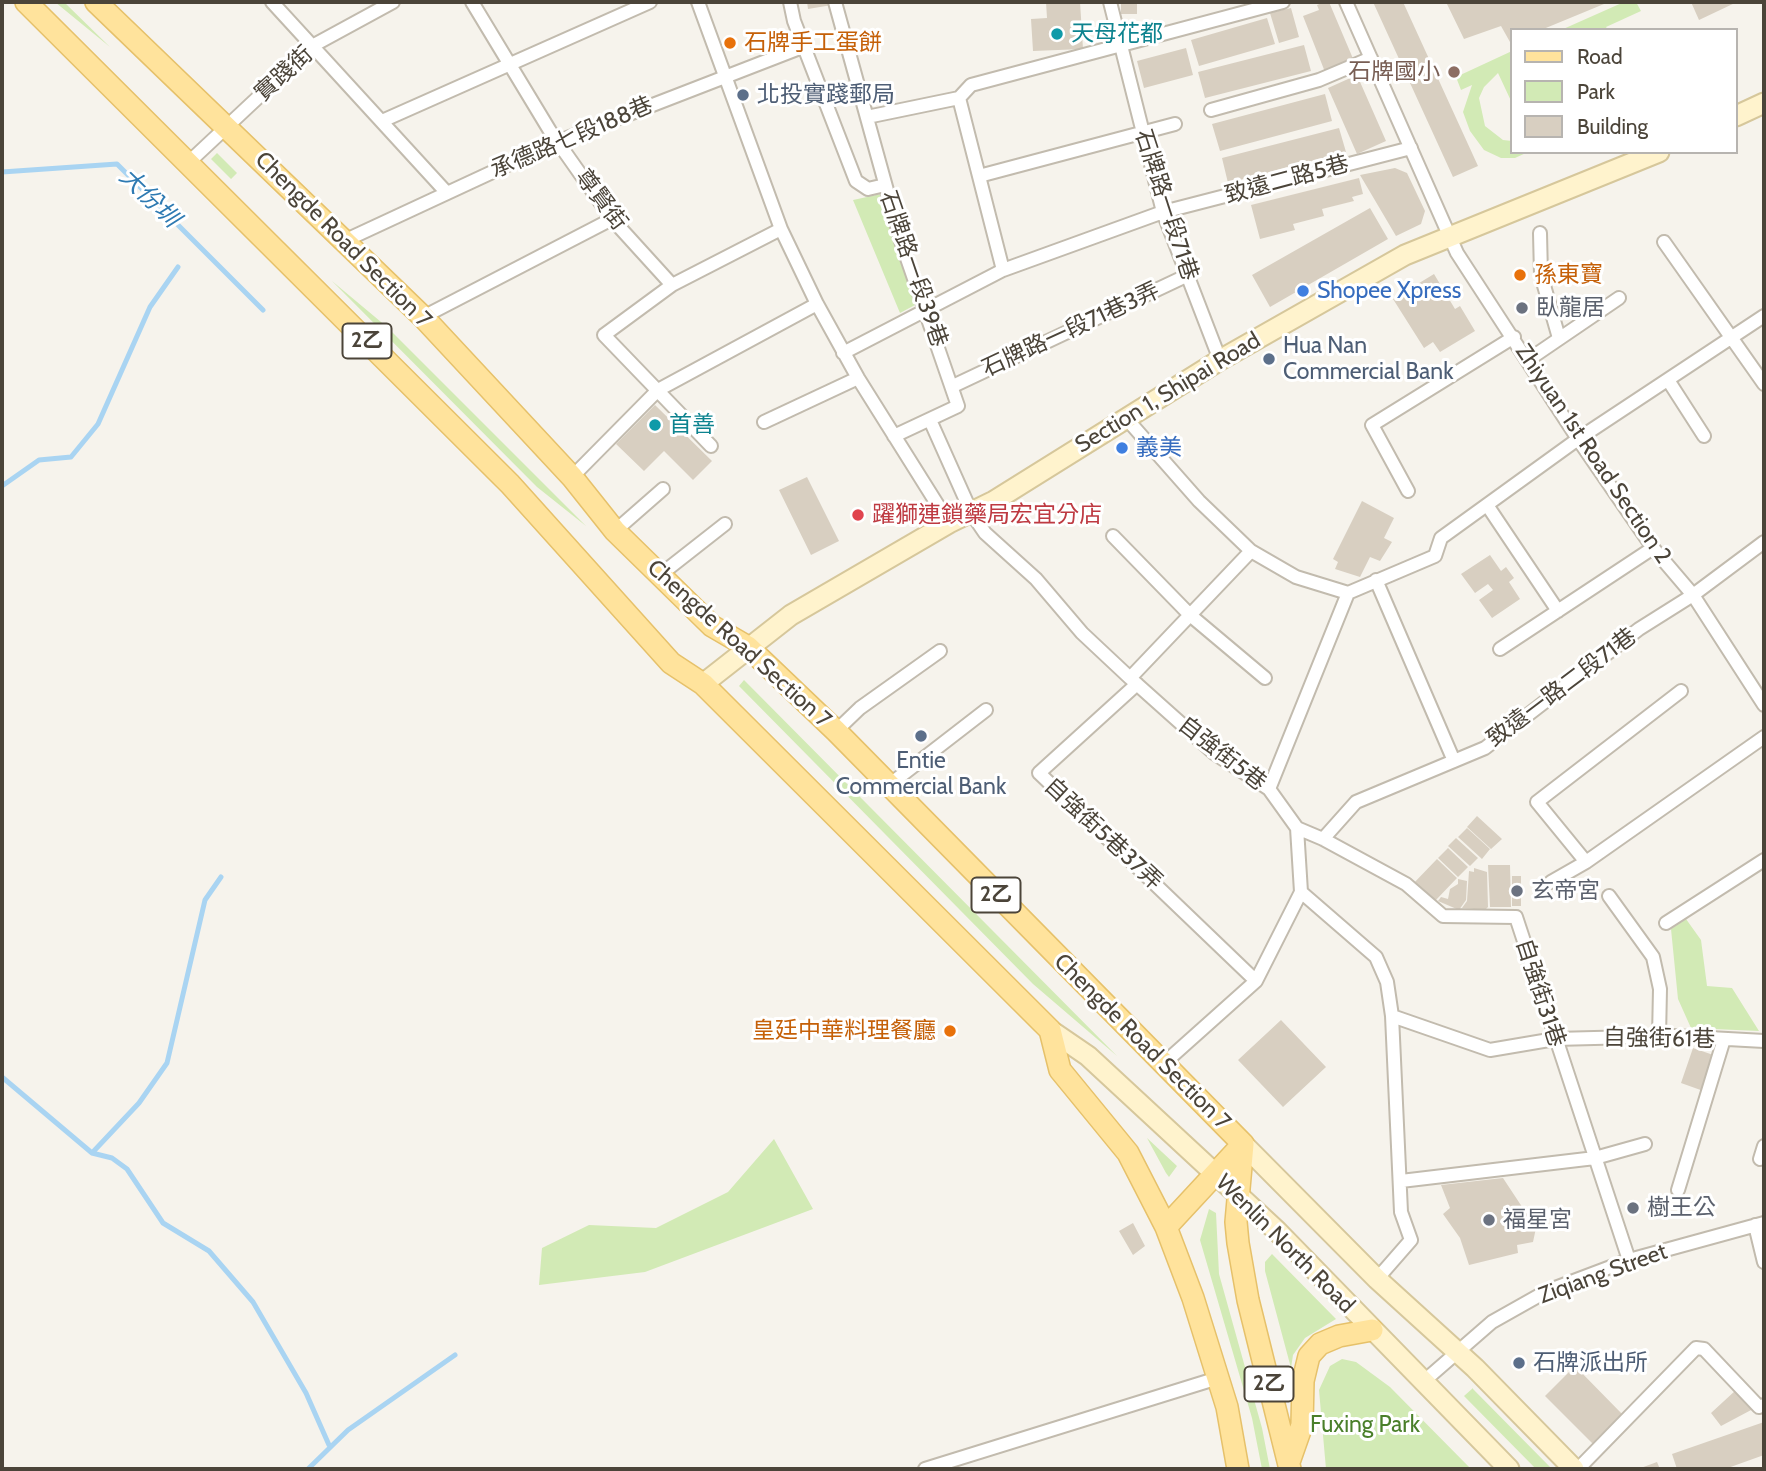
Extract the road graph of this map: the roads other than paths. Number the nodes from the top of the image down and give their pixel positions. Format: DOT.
graph roads {
  1 [pos="26,2"];
  2 [pos="96,2"];
  3 [pos="272,2"];
  4 [pos="393,2"];
  5 [pos="471,2"];
  6 [pos="650,2"];
  7 [pos="698,2"];
  8 [pos="790,2"];
  9 [pos="835,2"];
  10 [pos="1110,2"];
  11 [pos="1283,2"];
  12 [pos="1346,2"];
  13 [pos="314,45"];
  14 [pos="805,46"];
  15 [pos="1119,48"];
  16 [pos="1371,58"];
  17 [pos="510,65"];
  18 [pos="723,75"];
  19 [pos="959,98"];
  20 [pos="1762,108"];
  21 [pos="1211,110"];
  22 [pos="1738,115"];
  23 [pos="867,117"];
  24 [pos="382,121"];
  25 [pos="1175,124"];
  26 [pos="226,125"];
  27 [pos="1142,134"];
  28 [pos="557,142"];
  29 [pos="1411,148"];
  30 [pos="1654,154"];
  31 [pos="188,163"];
  32 [pos="979,176"];
  33 [pos="885,185"];
  34 [pos="447,193"];
  35 [pos="1163,212"];
  36 [pos="612,219"];
  37 [pos="781,229"];
  38 [pos="1540,233"];
  39 [pos="1450,235"];
  40 [pos="344,241"];
  41 [pos="1664,242"];
  42 [pos="1003,270"];
  43 [pos="1188,275"];
  44 [pos="672,285"];
  45 [pos="1619,298"];
  46 [pos="817,304"];
  47 [pos="926,311"];
  48 [pos="1764,316"];
  49 [pos="423,317"];
  50 [pos="1514,337"];
  51 [pos="1732,337"];
  52 [pos="1559,338"];
  53 [pos="843,353"];
  54 [pos="1220,360"];
  55 [pos="1528,360"];
  56 [pos="858,378"];
  57 [pos="1668,380"];
  58 [pos="1764,384"];
  59 [pos="953,386"];
  60 [pos="658,390"];
  61 [pos="1125,417"];
  62 [pos="930,420"];
  63 [pos="765,422"];
  64 [pos="894,436"];
  65 [pos="1704,436"];
  66 [pos="1578,439"];
  67 [pos="711,446"];
  68 [pos="572,477"];
  69 [pos="663,489"];
  70 [pos="1408,491"];
  71 [pos="1487,505"];
  72 [pos="972,514"];
  73 [pos="949,523"];
  74 [pos="725,524"];
  75 [pos="615,531"];
  76 [pos="1113,536"];
  77 [pos="1764,542"];
  78 [pos="1653,548"];
  79 [pos="1251,551"];
  80 [pos="660,575"];
  81 [pos="1376,580"];
  82 [pos="1348,593"];
  83 [pos="1693,595"];
  84 [pos="1558,611"];
  85 [pos="1191,615"];
  86 [pos="748,647"];
  87 [pos="1500,649"];
  88 [pos="940,651"];
  89 [pos="1265,678"];
  90 [pos="1134,681"];
  91 [pos="703,684"];
  92 [pos="1681,691"];
  93 [pos="1764,705"];
  94 [pos="986,710"];
  95 [pos="836,731"];
  96 [pos="1764,737"];
  97 [pos="1454,761"];
  98 [pos="889,785"];
  99 [pos="1269,789"];
  100 [pos="1297,828"];
  101 [pos="1323,839"];
  102 [pos="1764,860"];
  103 [pos="1587,862"];
  104 [pos="1551,882"];
  105 [pos="1301,892"];
  106 [pos="1608,896"];
  107 [pos="1666,923"];
  108 [pos="1256,981"];
  109 [pos="1392,1016"];
  110 [pos="1050,1030"];
  111 [pos="1658,1037"];
  112 [pos="1555,1039"];
  113 [pos="1724,1040"];
  114 [pos="1764,1041"];
  115 [pos="1163,1065"];
  116 [pos="1243,1144"];
  117 [pos="1645,1144"];
  118 [pos="1595,1158"];
  119 [pos="1215,1174"];
  120 [pos="1401,1181"];
  121 [pos="1678,1190"];
  122 [pos="1238,1197"];
  123 [pos="1759,1224"];
  124 [pos="1166,1227"];
  125 [pos="1629,1260"];
  126 [pos="1764,1262"];
  127 [pos="1377,1279"];
  128 [pos="1372,1330"];
  129 [pos="1456,1352"];
  130 [pos="1218,1378"];
  131 [pos="1423,1382"];
  132 [pos="1762,1406"];
  133 [pos="1290,1466"];
  134 [pos="925,1469"];
  135 [pos="1238,1469"];
  136 [pos="1509,1469"];
  137 [pos="1576,1469"];
  1 -- 31 [label="main road, 2乙"];
  2 -- 26 [label="main road, Chengde Road Section 7 / 2乙"];
  3 -- 13 [label="street"];
  4 -- 13 [label="street, 實踐街"];
  5 -- 17 [label="street, 尊賢街"];
  6 -- 17 [label="street"];
  7 -- 18 [label="street"];
  8 -- 14 [label="street"];
  9 -- 23 [label="street, 石牌路一段39巷"];
  10 -- 15 [label="street, 石牌路一段71巷"];
  11 -- 15 [label="street"];
  12 -- 16 [label="street, Zhiyuan 1st Road Section 2"];
  13 -- 24 [label="street"];
  13 -- 26 [label="street, 實踐街"];
  14 -- 18 [label="street, 承德路七段188巷"];
  14 -- 33 [label="street"];
  15 -- 19 [label="street"];
  15 -- 27 [label="street, 石牌路一段71巷"];
  16 -- 21 [label="street"];
  16 -- 29 [label="street, Zhiyuan 1st Road Section 2"];
  17 -- 24 [label="street"];
  17 -- 28 [label="street, 尊賢街"];
  18 -- 28 [label="street, 承德路七段188巷"];
  18 -- 37 [label="street"];
  19 -- 23 [label="street"];
  19 -- 32 [label="street"];
  20 -- 22 [label="street"];
  23 -- 33 [label="street, 石牌路一段39巷"];
  24 -- 34 [label="street"];
  25 -- 27 [label="street"];
  26 -- 31 [label="street, 實踐街"];
  26 -- 40 [label="main road, Chengde Road Section 7 / 2乙"];
  27 -- 32 [label="street"];
  27 -- 35 [label="street, 石牌路一段71巷"];
  28 -- 34 [label="street, 承德路七段188巷"];
  28 -- 36 [label="street, 尊賢街"];
  29 -- 35 [label="street, 致遠二路5巷"];
  29 -- 39 [label="street, Zhiyuan 1st Road Section 2"];
  30 -- 39 [label="street, Section 1, Shipai Road"];
  31 -- 91 [label="main road, 2乙"];
  32 -- 42 [label="street"];
  33 -- 47 [label="street, 石牌路一段39巷"];
  34 -- 40 [label="street, 承德路七段188巷"];
  35 -- 42 [label="street, 致遠二路5巷"];
  35 -- 43 [label="street, 石牌路一段71巷"];
  36 -- 44 [label="street, 尊賢街"];
  36 -- 49 [label="street"];
  37 -- 44 [label="street"];
  37 -- 46 [label="street"];
  38 -- 52 [label="street"];
  39 -- 50 [label="street, Zhiyuan 1st Road Section 2"];
  39 -- 54 [label="street, Section 1, Shipai Road"];
  40 -- 49 [label="main road, Chengde Road Section 7 / 2乙"];
  41 -- 51 [label="street"];
  42 -- 47 [label="street, 致遠二路5巷"];
  43 -- 54 [label="street, 石牌路一段71巷"];
  43 -- 59 [label="street, 石牌路一段71巷3弄"];
  44 -- 60 [label="street"];
  45 -- 52 [label="street"];
  46 -- 53 [label="street"];
  46 -- 60 [label="street"];
  47 -- 53 [label="street, 致遠二路5巷"];
  47 -- 59 [label="street, 石牌路一段39巷"];
  48 -- 51 [label="street"];
  49 -- 68 [label="main road, Chengde Road Section 7 / 2乙"];
  50 -- 55 [label="street, Zhiyuan 1st Road Section 2"];
  50 -- 70 [label="street"];
  51 -- 57 [label="street"];
  51 -- 58 [label="street"];
  52 -- 55 [label="street"];
  53 -- 56 [label="street"];
  54 -- 61 [label="street, Section 1, Shipai Road"];
  55 -- 66 [label="street, Zhiyuan 1st Road Section 2"];
  56 -- 63 [label="street"];
  56 -- 64 [label="street"];
  57 -- 65 [label="street"];
  57 -- 66 [label="street"];
  59 -- 62 [label="street"];
  60 -- 67 [label="street"];
  60 -- 68 [label="street"];
  61 -- 72 [label="street, Section 1, Shipai Road"];
  61 -- 79 [label="street"];
  62 -- 64 [label="street"];
  62 -- 72 [label="street"];
  64 -- 73 [label="street"];
  66 -- 71 [label="street"];
  66 -- 78 [label="street, Zhiyuan 1st Road Section 2"];
  68 -- 75 [label="main road, Chengde Road Section 7 / 2乙"];
  69 -- 75 [label="street"];
  71 -- 81 [label="street"];
  71 -- 84 [label="street"];
  72 -- 73 [label="street, Section 1, Shipai Road"];
  72 -- 90 [label="street, 自強街5巷"];
  73 -- 86 [label="street, Section 1, Shipai Road"];
  74 -- 80 [label="street"];
  75 -- 80 [label="main road, Chengde Road Section 7 / 2乙"];
  76 -- 85 [label="street"];
  77 -- 83 [label="street, 致遠一路二段71巷"];
  78 -- 83 [label="street, Zhiyuan 1st Road Section 2"];
  78 -- 84 [label="street"];
  79 -- 82 [label="street"];
  79 -- 85 [label="street"];
  80 -- 86 [label="main road, Chengde Road Section 7 / 2乙"];
  81 -- 82 [label="street"];
  81 -- 97 [label="street"];
  82 -- 99 [label="street"];
  83 -- 93 [label="street, Zhiyuan 1st Road Section 2"];
  83 -- 97 [label="street, 致遠一路二段71巷"];
  84 -- 87 [label="street"];
  85 -- 89 [label="street"];
  85 -- 90 [label="street"];
  86 -- 91 [label="street, Section 1, Shipai Road"];
  86 -- 95 [label="main road, Chengde Road Section 7 / 2乙"];
  88 -- 95 [label="street"];
  90 -- 99 [label="street, 自強街5巷"];
  90 -- 108 [label="street, 自強街5巷37弄"];
  91 -- 110 [label="main road, 2乙"];
  92 -- 103 [label="street"];
  94 -- 98 [label="street"];
  95 -- 98 [label="main road, Chengde Road Section 7 / 2乙"];
  96 -- 103 [label="street"];
  97 -- 101 [label="street, 致遠一路二段71巷"];
  98 -- 115 [label="main road, Chengde Road Section 7 / 2乙"];
  99 -- 100 [label="street, 自強街5巷"];
  100 -- 101 [label="street, 自強街31巷"];
  100 -- 105 [label="street"];
  101 -- 112 [label="street, 自強街31巷"];
  102 -- 107 [label="street"];
  103 -- 104 [label="street"];
  105 -- 108 [label="street"];
  105 -- 109 [label="street"];
  106 -- 111 [label="street"];
  108 -- 115 [label="street"];
  109 -- 112 [label="street, 自強街61巷"];
  109 -- 120 [label="street"];
  110 -- 119 [label="street, Wenlin North Road"];
  110 -- 124 [label="main road, 2乙"];
  111 -- 112 [label="street, 自強街61巷"];
  111 -- 113 [label="street, 自強街61巷"];
  112 -- 118 [label="street, 自強街31巷"];
  113 -- 114 [label="street, 自強街61巷"];
  113 -- 121 [label="street"];
  115 -- 116 [label="main road, Chengde Road Section 7 / 2乙"];
  116 -- 119 [label="main road"];
  116 -- 122 [label="main road, Chengde Road Section 7 / 2乙"];
  116 -- 127 [label="street, Wenlin North Road"];
  117 -- 118 [label="street"];
  118 -- 120 [label="street"];
  118 -- 125 [label="street, 自強街31巷"];
  119 -- 122 [label="street, Wenlin North Road"];
  119 -- 124 [label="main road"];
  120 -- 127 [label="street"];
  122 -- 128 [label="street, Wenlin North Road"];
  122 -- 133 [label="main road, Chengde Road Section 7 / 2乙"];
  123 -- 125 [label="street, Ziqiang Street"];
  123 -- 126 [label="street"];
  124 -- 130 [label="main road, 2乙"];
  125 -- 129 [label="street, Ziqiang Street"];
  127 -- 129 [label="street, Wenlin North Road"];
  128 -- 131 [label="street, Wenlin North Road"];
  128 -- 133 [label="main road"];
  129 -- 131 [label="street, Ziqiang Street"];
  129 -- 137 [label="street, Wenlin North Road"];
  130 -- 134 [label="street"];
  130 -- 135 [label="main road, 2乙"];
  131 -- 136 [label="street, Wenlin North Road"];
  132 -- 137 [label="street"];
}
